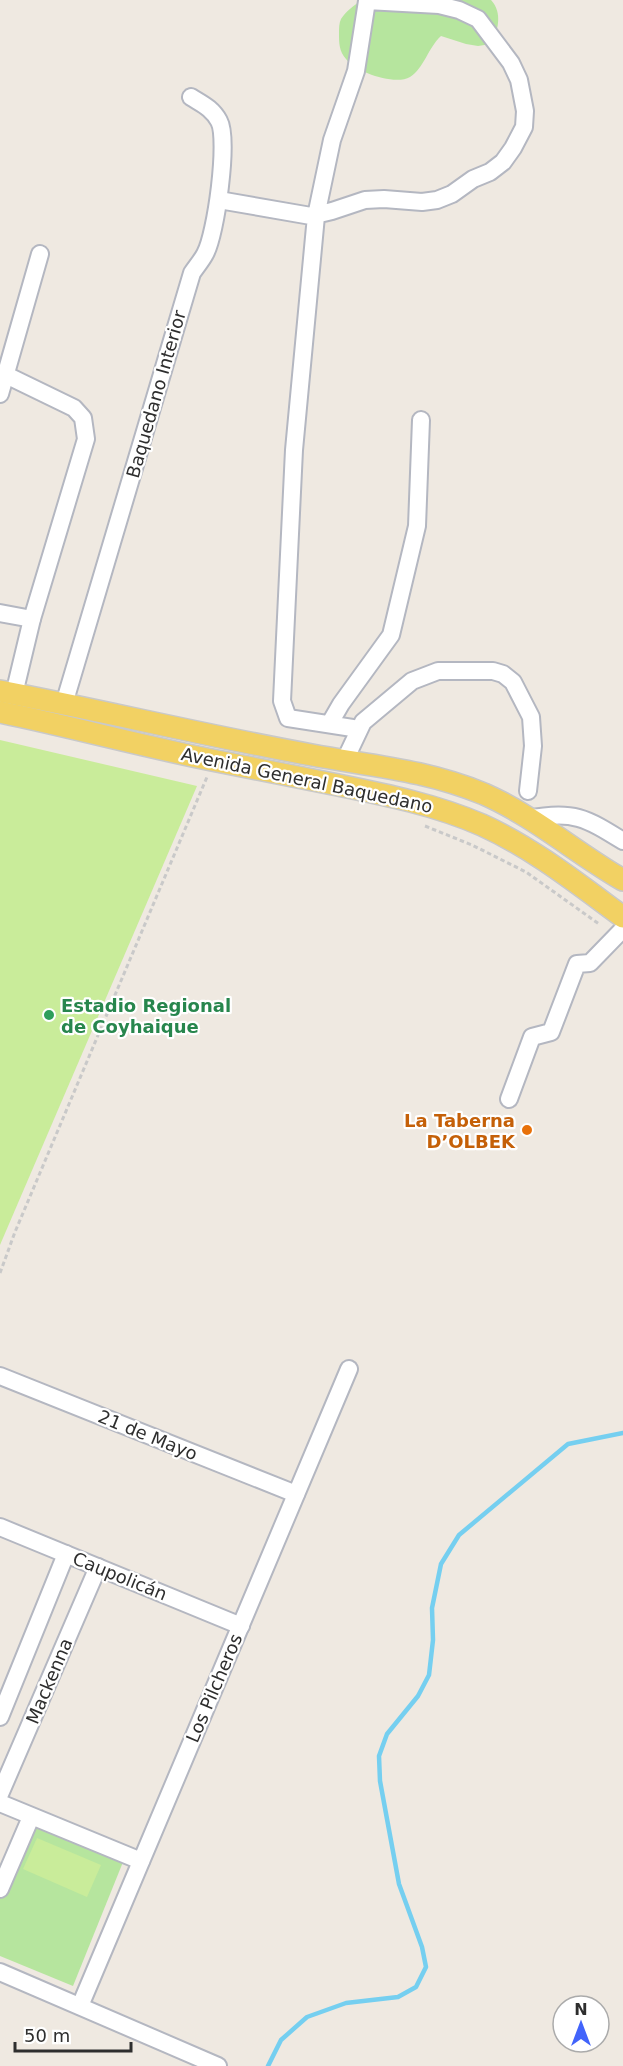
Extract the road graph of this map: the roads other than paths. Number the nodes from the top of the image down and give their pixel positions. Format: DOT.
graph roads {
  1 [pos="191,97"];
  2 [pos="219,200"];
  3 [pos="316,216"];
  4 [pos="40,254"];
  5 [pos="6,375"];
  6 [pos="0,394"];
  7 [pos="421,420"];
  8 [pos="0,613"];
  9 [pos="32,619"];
  10 [pos="7,693"];
  11 [pos="64,704"];
  12 [pos="0,712"];
  13 [pos="330,723"];
  14 [pos="359,729"];
  15 [pos="345,760"];
  16 [pos="528,791"];
  17 [pos="528,819"];
  18 [pos="623,841"];
  19 [pos="623,880"];
  20 [pos="621,927"];
  21 [pos="509,1100"];
  22 [pos="349,1369"];
  23 [pos="0,1376"];
  24 [pos="296,1494"];
  25 [pos="0,1527"];
  26 [pos="66,1554"];
  27 [pos="98,1568"];
  28 [pos="241,1626"];
  29 [pos="0,1717"];
  30 [pos="0,1794"];
  31 [pos="0,1803"];
  32 [pos="31,1817"];
  33 [pos="141,1861"];
  34 [pos="0,1888"];
  35 [pos="1,1974"];
  36 [pos="80,2006"];
  37 [pos="218,2066"];
  1 -- 2 [label="street, Baquedano Interior"];
  2 -- 3 [label="street"];
  2 -- 11 [label="street, Baquedano Interior"];
  3 -- 3 [label="street"];
  3 -- 13 [label="street"];
  4 -- 5 [label="street"];
  5 -- 6 [label="street"];
  5 -- 9 [label="street"];
  7 -- 13 [label="street"];
  8 -- 9 [label="street"];
  9 -- 10 [label="street"];
  10 -- 11 [label="main road, Avenida General Baquedano"];
  11 -- 15 [label="main road, Avenida General Baquedano"];
  12 -- 20 [label="main road, Avenida General Baquedano"];
  13 -- 14 [label="street"];
  14 -- 15 [label="street"];
  14 -- 16 [label="street"];
  15 -- 17 [label="main road, Avenida General Baquedano"];
  17 -- 18 [label="street"];
  17 -- 19 [label="main road, Avenida General Baquedano"];
  20 -- 21 [label="street"];
  22 -- 24 [label="street, Los Pilcheros"];
  23 -- 24 [label="street, 21 de Mayo"];
  24 -- 28 [label="street, Los Pilcheros"];
  25 -- 26 [label="street, Caupolicán"];
  26 -- 27 [label="street, Caupolicán"];
  26 -- 29 [label="street, Mackenna"];
  27 -- 28 [label="street, Caupolicán"];
  27 -- 30 [label="street, Mackenna"];
  28 -- 33 [label="street, Los Pilcheros"];
  31 -- 32 [label="street"];
  32 -- 33 [label="street"];
  32 -- 34 [label="street"];
  33 -- 36 [label="street, Los Pilcheros"];
  35 -- 36 [label="street"];
  36 -- 37 [label="street"];
}
